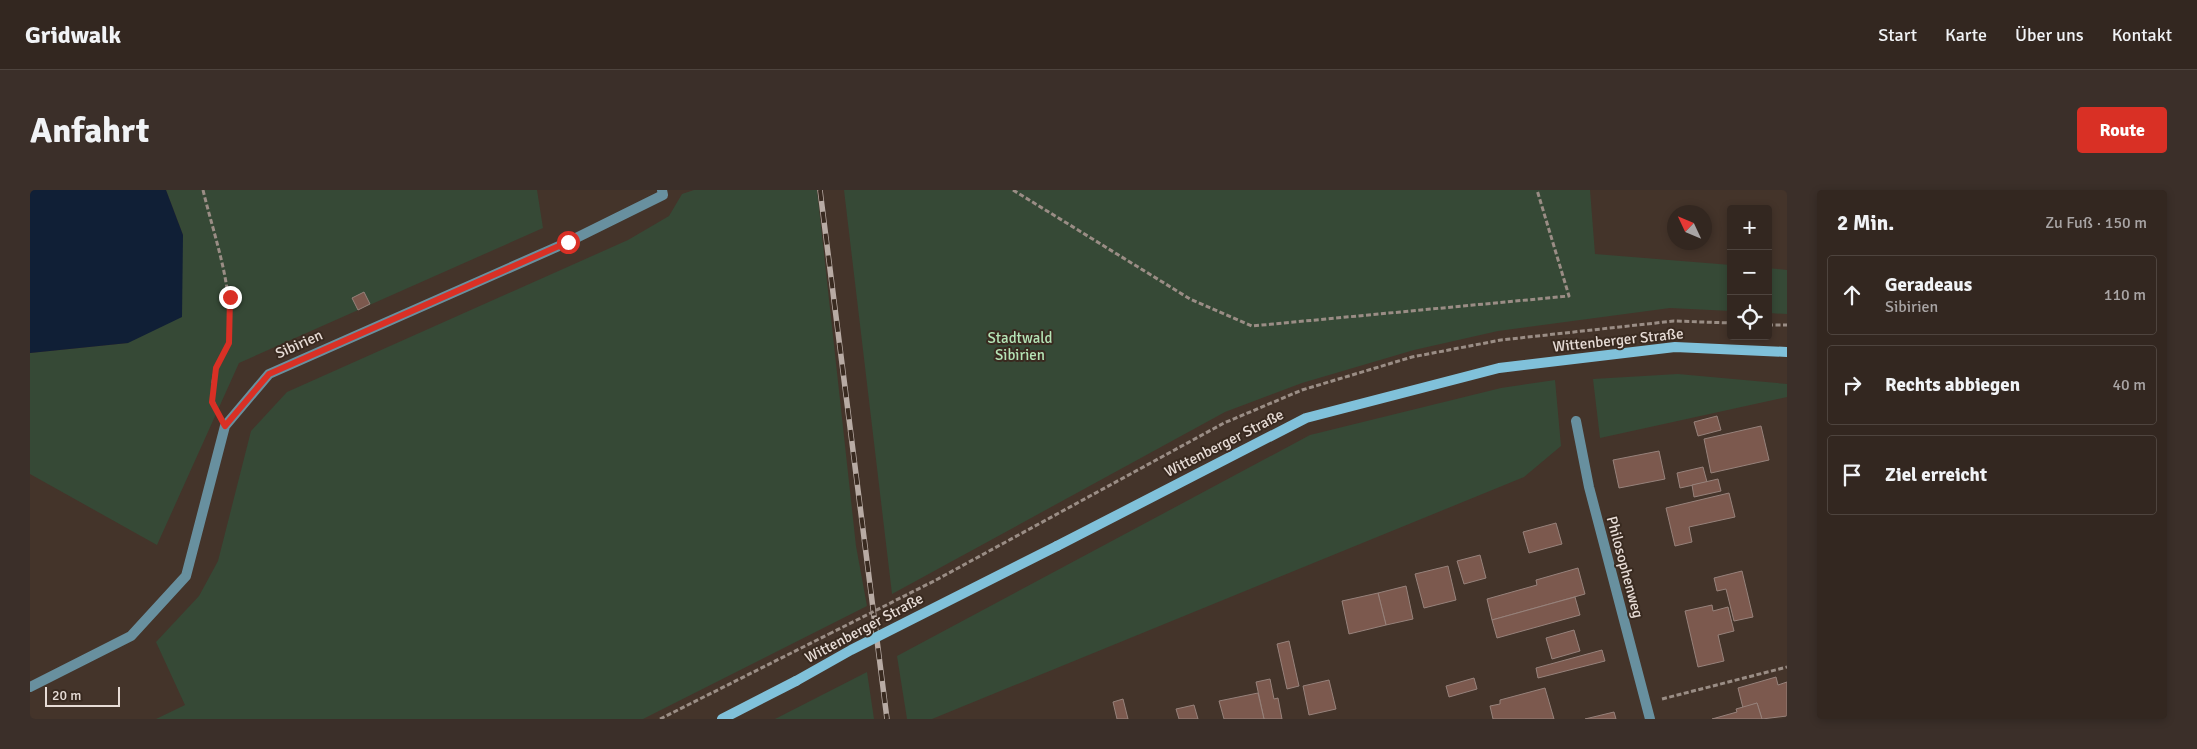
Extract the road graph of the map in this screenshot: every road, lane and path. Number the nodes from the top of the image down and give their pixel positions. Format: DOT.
graph roads {
  1 [pos="203,190"];
  2 [pos="662,190"];
  3 [pos="1014,190"];
  4 [pos="1537,190"];
  5 [pos="1772,324"];
  6 [pos="1787,325"];
  7 [pos="1787,352"];
  8 [pos="1576,421"];
  9 [pos="225,426"];
  10 [pos="936,580"];
  11 [pos="1787,667"];
  12 [pos="30,687"];
  13 [pos="1646,703"];
  14 [pos="660,719"];
  15 [pos="722,719"];
  16 [pos="1650,719"];
  1 -- 9 [label="path"];
  2 -- 9 [label="street, Sibirien"];
  3 -- 4 [label="path"];
  5 -- 6 [label="path"];
  7 -- 15 [label="main road, Wittenberger Straße, bridge"];
  8 -- 13 [label="street, Philosophenweg"];
  9 -- 12 [label="street, Sibirien"];
  10 -- 14 [label="path, bridge"];
  11 -- 13 [label="path"];
  13 -- 16 [label="street, Philosophenweg"];
}
